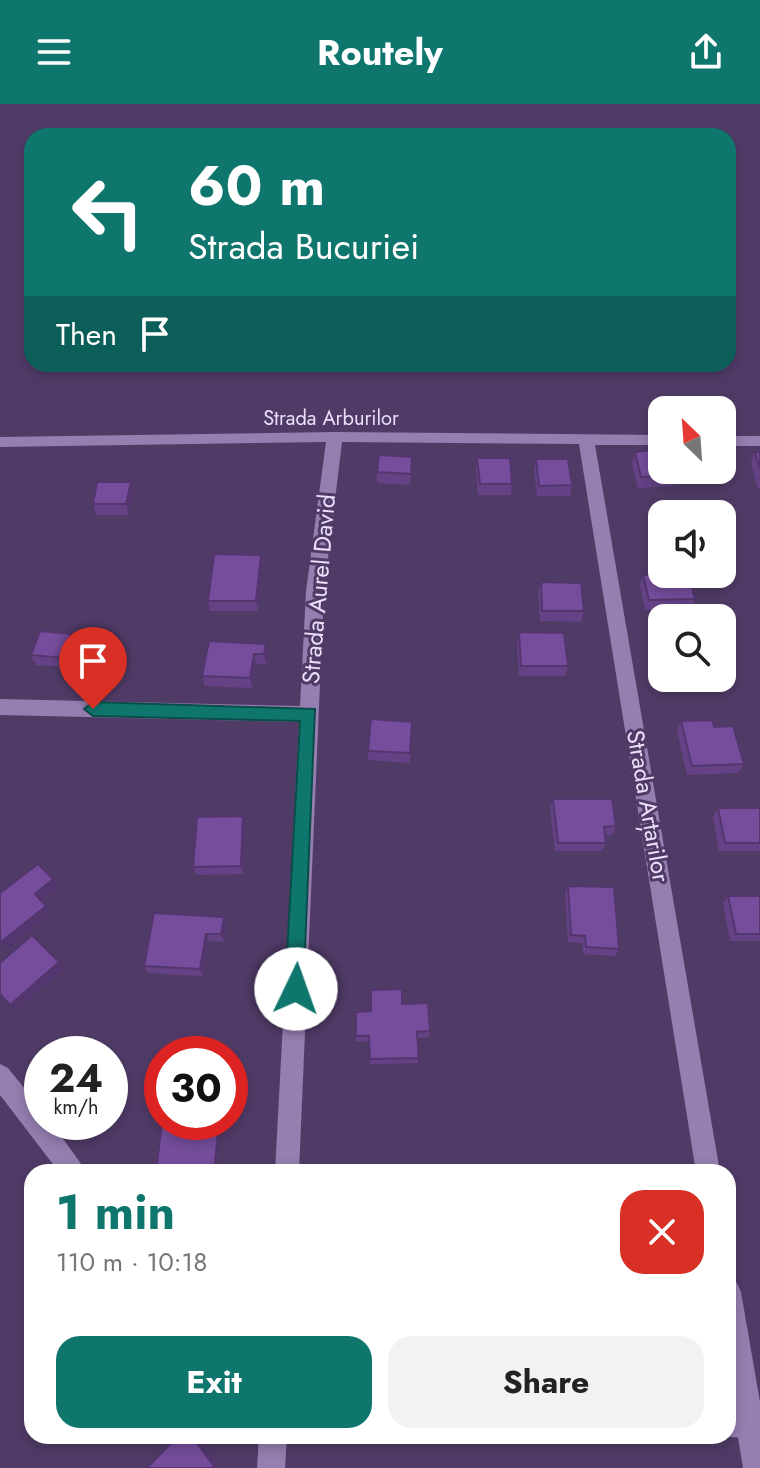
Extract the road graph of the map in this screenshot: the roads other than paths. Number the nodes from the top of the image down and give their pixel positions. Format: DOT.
graph roads {
  1 [pos="335,437"];
  2 [pos="586,440"];
  3 [pos="648,440"];
  4 [pos="736,441"];
  5 [pos="760,441"];
  6 [pos="0,442"];
  7 [pos="0,707"];
  8 [pos="309,714"];
  9 [pos="0,1076"];
  10 [pos="69,1164"];
  11 [pos="287,1164"];
  12 [pos="707,1164"];
  13 [pos="736,1352"];
  14 [pos="746,1428"];
  15 [pos="272,1444"];
  16 [pos="271,1468"];
  17 [pos="757,1468"];
  1 -- 2 [label="street, Strada Arburilor"];
  1 -- 6 [label="street, Strada Arburilor"];
  1 -- 8 [label="street, Strada Aurel David"];
  2 -- 3 [label="street, Strada Arburilor"];
  2 -- 12 [label="street, Strada Arțarilor"];
  4 -- 5 [label="street"];
  7 -- 8 [label="street"];
  8 -- 11 [label="street, Strada Aurel David"];
  9 -- 10 [label="street"];
  13 -- 14 [label="street"];
  14 -- 17 [label="street"];
  15 -- 16 [label="street"];
}
